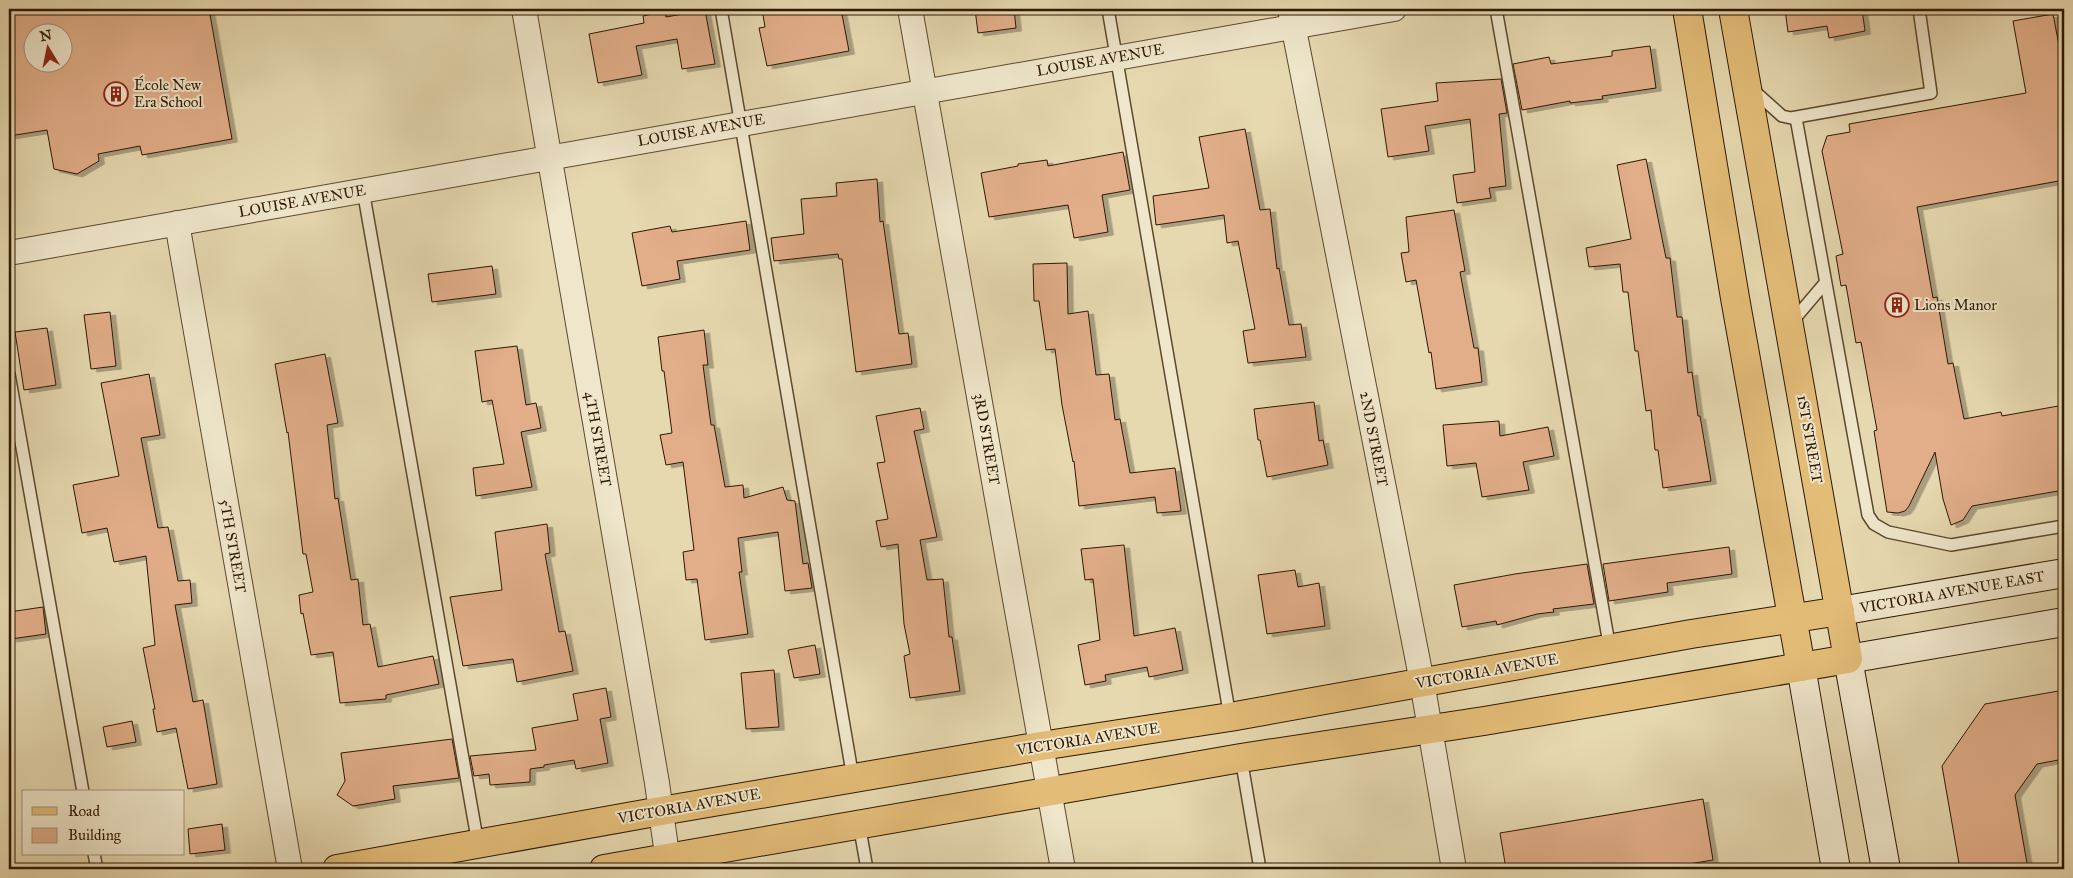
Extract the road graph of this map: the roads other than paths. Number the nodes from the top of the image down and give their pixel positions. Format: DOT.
graph roads {
  1 [pos="524,9"];
  2 [pos="721,9"];
  3 [pos="910,9"];
  4 [pos="1108,9"];
  5 [pos="1394,9"];
  6 [pos="1496,9"];
  7 [pos="1687,9"];
  8 [pos="1733,9"];
  9 [pos="1919,9"];
  10 [pos="1291,18"];
  11 [pos="1117,58"];
  12 [pos="1745,83"];
  13 [pos="925,91"];
  14 [pos="1796,118"];
  15 [pos="739,124"];
  16 [pos="550,157"];
  17 [pos="363,190"];
  18 [pos="177,223"];
  19 [pos="9,252"];
  20 [pos="1825,283"];
  21 [pos="1790,325"];
  22 [pos="9,374"];
  23 [pos="2064,526"];
  24 [pos="2064,573"];
  25 [pos="1840,611"];
  26 [pos="1792,618"];
  27 [pos="2064,622"];
  28 [pos="1610,649"];
  29 [pos="1848,659"];
  30 [pos="1801,666"];
  31 [pos="1422,682"];
  32 [pos="1230,717"];
  33 [pos="1430,729"];
  34 [pos="1041,746"];
  35 [pos="1241,758"];
  36 [pos="853,778"];
  37 [pos="83,790"];
  38 [pos="1050,790"];
  39 [pos="661,810"];
  40 [pos="859,824"];
  41 [pos="478,844"];
  42 [pos="94,856"];
  43 [pos="668,864"];
  44 [pos="97,869"];
  45 [pos="290,869"];
  46 [pos="337,869"];
  47 [pos="604,869"];
  48 [pos="867,869"];
  49 [pos="1064,869"];
  50 [pos="1260,869"];
  51 [pos="1454,869"];
  52 [pos="1836,869"];
  53 [pos="1886,869"];
  1 -- 16 [label="street, 4TH STREET"];
  2 -- 15 [label="lane"];
  3 -- 13 [label="street, 3RD STREET"];
  4 -- 11 [label="lane"];
  5 -- 10 [label="street, LOUISE AVENUE"];
  6 -- 28 [label="lane"];
  7 -- 26 [label="main road"];
  8 -- 12 [label="main road, 1ST STREET"];
  9 -- 14 [label="lane"];
  10 -- 11 [label="street, LOUISE AVENUE"];
  10 -- 31 [label="street, 2ND STREET"];
  11 -- 13 [label="street, LOUISE AVENUE"];
  11 -- 32 [label="lane"];
  12 -- 14 [label="lane"];
  12 -- 21 [label="main road, 1ST STREET"];
  13 -- 15 [label="street, LOUISE AVENUE"];
  13 -- 34 [label="street, 3RD STREET"];
  14 -- 20 [label="lane"];
  15 -- 16 [label="street, LOUISE AVENUE"];
  15 -- 36 [label="lane"];
  16 -- 17 [label="street, LOUISE AVENUE"];
  16 -- 39 [label="street, 4TH STREET"];
  17 -- 18 [label="street, LOUISE AVENUE"];
  17 -- 41 [label="lane"];
  18 -- 19 [label="street, LOUISE AVENUE"];
  18 -- 45 [label="street, 5TH STREET"];
  20 -- 21 [label="lane"];
  20 -- 23 [label="lane"];
  21 -- 25 [label="main road, 1ST STREET"];
  22 -- 37 [label="lane"];
  24 -- 25 [label="main road, VICTORIA AVENUE EAST"];
  25 -- 26 [label="main road, VICTORIA AVENUE"];
  25 -- 29 [label="main road, 1ST STREET"];
  26 -- 28 [label="main road, VICTORIA AVENUE"];
  26 -- 30 [label="main road"];
  27 -- 29 [label="main road"];
  28 -- 31 [label="main road, VICTORIA AVENUE"];
  29 -- 30 [label="main road"];
  29 -- 53 [label="main road, 1ST STREET"];
  30 -- 33 [label="main road"];
  30 -- 52 [label="main road"];
  31 -- 32 [label="main road, VICTORIA AVENUE"];
  31 -- 33 [label="street, 2ND STREET"];
  32 -- 34 [label="main road, VICTORIA AVENUE"];
  33 -- 35 [label="main road"];
  33 -- 51 [label="street, 2ND STREET"];
  34 -- 36 [label="main road, VICTORIA AVENUE"];
  34 -- 38 [label="street, 3RD STREET"];
  35 -- 38 [label="main road"];
  35 -- 50 [label="lane"];
  36 -- 39 [label="main road, VICTORIA AVENUE"];
  38 -- 40 [label="main road"];
  38 -- 49 [label="street, 3RD STREET"];
  39 -- 41 [label="main road, VICTORIA AVENUE"];
  39 -- 43 [label="street, 4TH STREET"];
  40 -- 43 [label="main road"];
  40 -- 48 [label="lane"];
  41 -- 46 [label="main road, VICTORIA AVENUE"];
  42 -- 44 [label="lane"];
  43 -- 47 [label="main road"];
}
